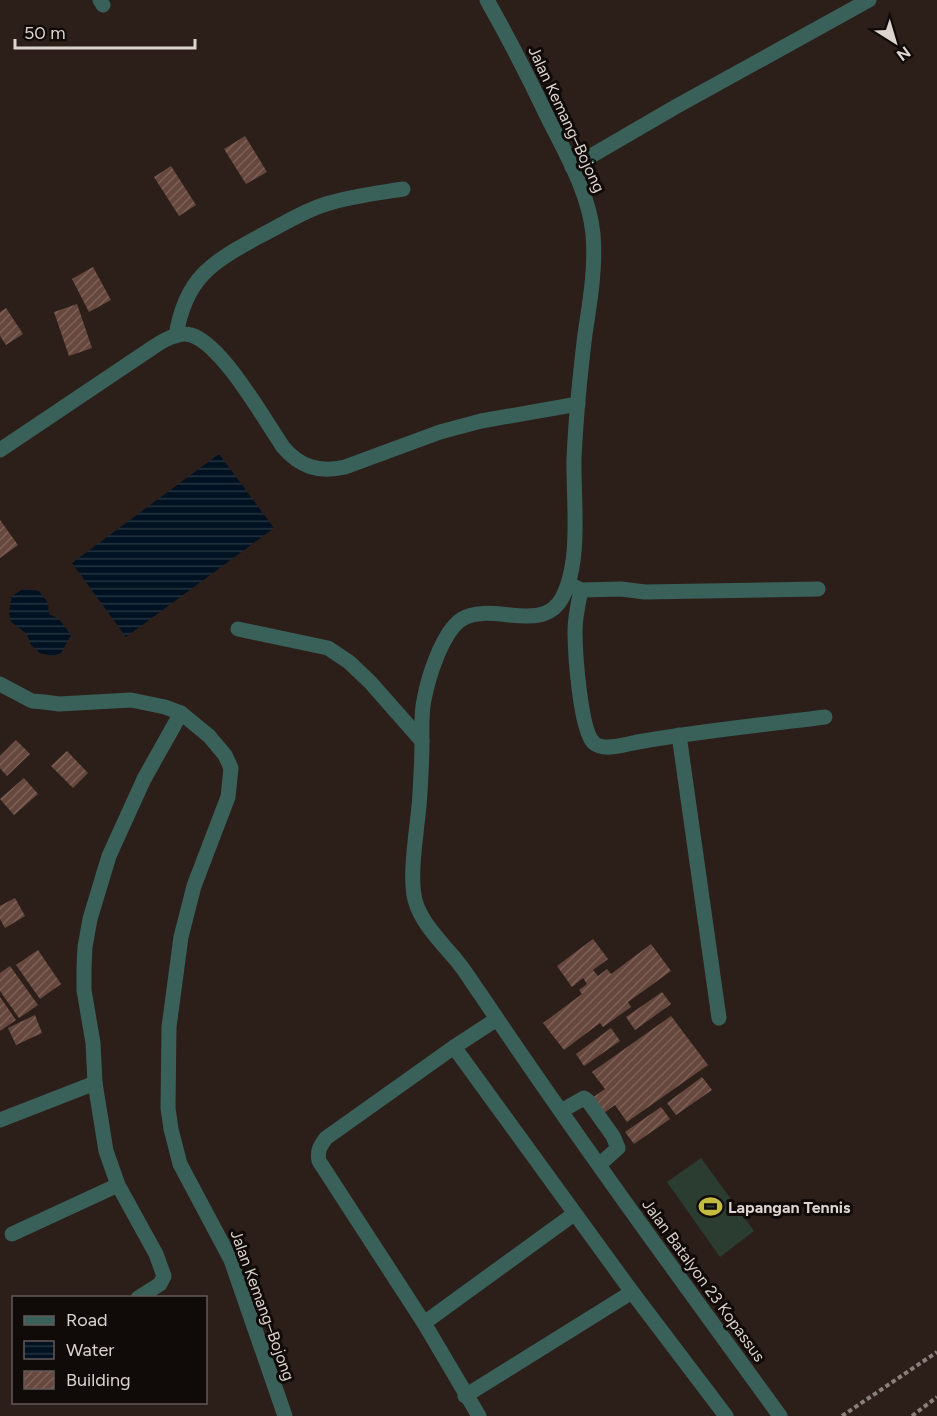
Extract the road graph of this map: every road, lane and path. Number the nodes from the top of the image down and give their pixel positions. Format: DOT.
graph roads {
  1 [pos="487,0"];
  2 [pos="869,0"];
  3 [pos="572,167"];
  4 [pos="403,189"];
  5 [pos="176,336"];
  6 [pos="578,404"];
  7 [pos="0,450"];
  8 [pos="574,587"];
  9 [pos="818,589"];
  10 [pos="238,629"];
  11 [pos="0,684"];
  12 [pos="181,713"];
  13 [pos="825,717"];
  14 [pos="679,735"];
  15 [pos="422,741"];
  16 [pos="719,1018"];
  17 [pos="497,1019"];
  18 [pos="454,1047"];
  19 [pos="94,1083"];
  20 [pos="561,1111"];
  21 [pos="0,1120"];
  22 [pos="599,1165"];
  23 [pos="118,1185"];
  24 [pos="574,1214"];
  25 [pos="12,1234"];
  26 [pos="632,1292"];
  27 [pos="141,1296"];
  28 [pos="424,1323"];
  29 [pos="937,1352"];
  30 [pos="465,1396"];
  31 [pos="937,1397"];
  32 [pos="285,1416"];
  33 [pos="479,1416"];
  34 [pos="726,1416"];
  35 [pos="780,1416"];
  36 [pos="842,1416"];
  37 [pos="912,1416"];
  1 -- 3 [label="street, Jalan Kemang–Bojong"];
  2 -- 3 [label="street"];
  3 -- 6 [label="street, Jalan Kemang–Bojong"];
  4 -- 5 [label="street"];
  5 -- 6 [label="street"];
  5 -- 7 [label="street"];
  6 -- 8 [label="street, Jalan Kemang–Bojong"];
  8 -- 9 [label="street"];
  8 -- 14 [label="street, Jalan Kemang–Bojong"];
  8 -- 15 [label="street"];
  10 -- 15 [label="street"];
  11 -- 12 [label="street, Jalan Kemang–Bojong"];
  12 -- 19 [label="street"];
  12 -- 32 [label="street, Jalan Kemang–Bojong"];
  13 -- 14 [label="street"];
  14 -- 16 [label="street"];
  15 -- 17 [label="street, Jalan Batalyon 23 Kopassus"];
  17 -- 18 [label="street"];
  17 -- 20 [label="street, Jalan Batalyon 23 Kopassus"];
  18 -- 24 [label="street"];
  18 -- 28 [label="street"];
  19 -- 21 [label="street"];
  19 -- 23 [label="street"];
  20 -- 22 [label="street, Jalan Batalyon 23 Kopassus"];
  20 -- 22 [label="street"];
  22 -- 35 [label="street, Jalan Batalyon 23 Kopassus"];
  23 -- 25 [label="street"];
  23 -- 27 [label="street"];
  24 -- 26 [label="street"];
  24 -- 28 [label="street"];
  26 -- 30 [label="street"];
  26 -- 34 [label="street"];
  28 -- 30 [label="street"];
  29 -- 36 [label="path"];
  30 -- 33 [label="street"];
  31 -- 37 [label="path"];
}
